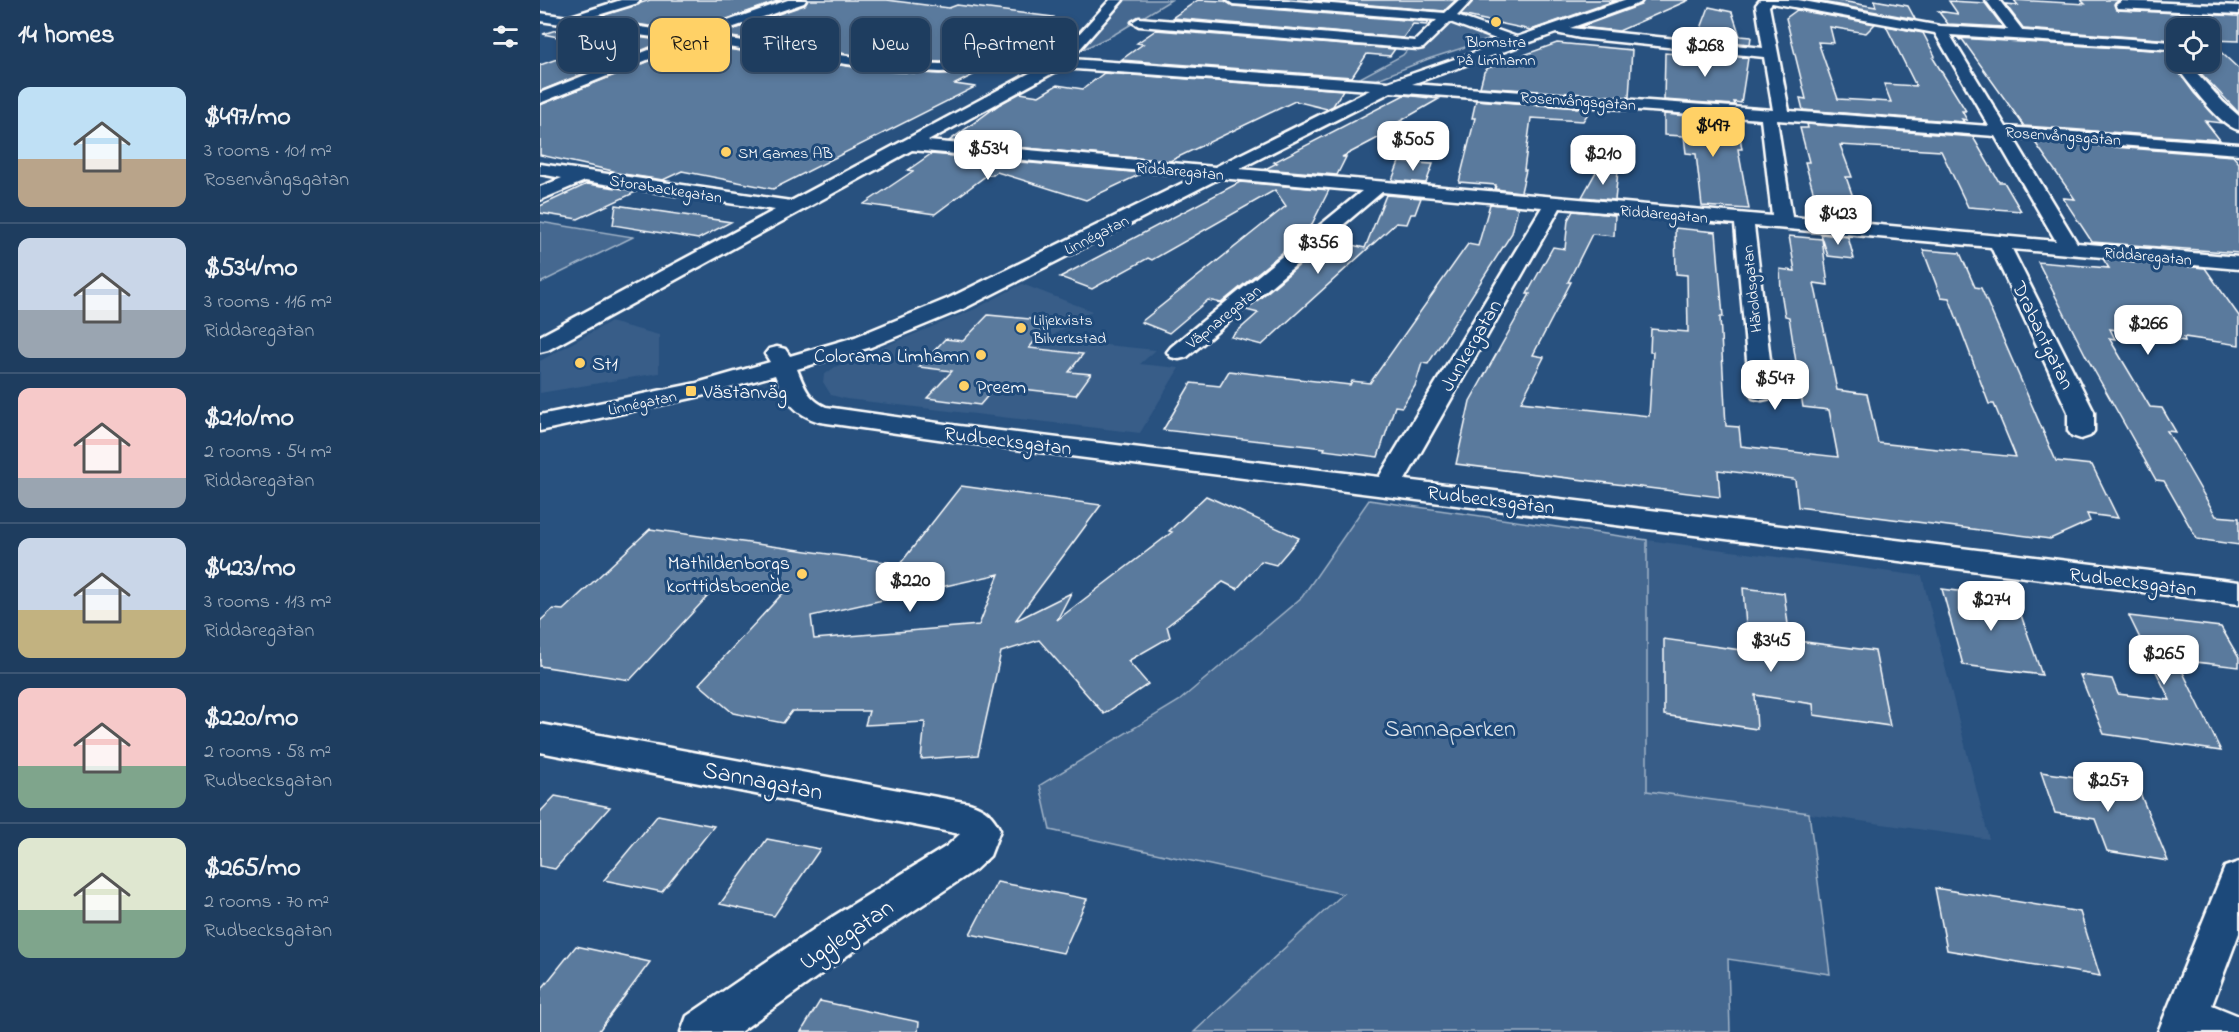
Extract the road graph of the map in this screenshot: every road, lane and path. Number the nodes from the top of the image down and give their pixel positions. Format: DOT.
graph roads {
  1 [pos="634,0"];
  2 [pos="800,0"];
  3 [pos="1117,0"];
  4 [pos="1233,0"];
  5 [pos="1466,0"];
  6 [pos="1618,0"];
  7 [pos="1636,0"];
  8 [pos="1768,0"];
  9 [pos="1777,0"];
  10 [pos="1992,0"];
  11 [pos="2119,2"];
  12 [pos="2239,10"];
  13 [pos="540,17"];
  14 [pos="1447,17"];
  15 [pos="576,18"];
  16 [pos="2137,18"];
  17 [pos="558,20"];
  18 [pos="1139,22"];
  19 [pos="558,24"];
  20 [pos="730,25"];
  21 [pos="1550,27"];
  22 [pos="540,30"];
  23 [pos="1940,30"];
  24 [pos="2152,32"];
  25 [pos="2018,34"];
  26 [pos="1512,40"];
  27 [pos="1077,44"];
  28 [pos="2166,44"];
  29 [pos="730,45"];
  30 [pos="2166,45"];
  31 [pos="1770,53"];
  32 [pos="650,55"];
  33 [pos="1077,64"];
  34 [pos="942,68"];
  35 [pos="1044,72"];
  36 [pos="2189,72"];
  37 [pos="1377,87"];
  38 [pos="540,98"];
  39 [pos="1775,115"];
  40 [pos="2239,125"];
  41 [pos="2002,131"];
  42 [pos="910,145"];
  43 [pos="2239,149"];
  44 [pos="540,169"];
  45 [pos="1197,171"];
  46 [pos="1218,173"];
  47 [pos="584,175"];
  48 [pos="1376,188"];
  49 [pos="540,194"];
  50 [pos="1553,204"];
  51 [pos="792,207"];
  52 [pos="1744,220"];
  53 [pos="1783,223"];
  54 [pos="1999,242"];
  55 [pos="2070,248"];
  56 [pos="2239,263"];
  57 [pos="540,345"];
  58 [pos="1179,352"];
  59 [pos="782,360"];
  60 [pos="1762,393"];
  61 [pos="540,406"];
  62 [pos="540,423"];
  63 [pos="2081,431"];
  64 [pos="1388,486"];
  65 [pos="2239,593"];
  66 [pos="540,738"];
  67 [pos="981,830"];
  68 [pos="2239,880"];
  69 [pos="2197,1027"];
  70 [pos="703,1032"];
  1 -- 15 [label="street"];
  2 -- 20 [label="street"];
  3 -- 27 [label="street"];
  4 -- 14 [label="street"];
  5 -- 14 [label="street"];
  6 -- 21 [label="street, Linnégatan"];
  7 -- 21 [label="street, Linnégatan"];
  8 -- 31 [label="street"];
  9 -- 23 [label="street"];
  10 -- 25 [label="street"];
  11 -- 12 [label="street"];
  11 -- 16 [label="street"];
  13 -- 17 [label="street, Rosenvångsgatan"];
  14 -- 18 [label="street"];
  14 -- 26 [label="street"];
  19 -- 22 [label="street"];
  21 -- 26 [label="street, Linnégatan"];
  21 -- 31 [label="street"];
  23 -- 25 [label="street"];
  23 -- 41 [label="street"];
  24 -- 28 [label="street"];
  25 -- 30 [label="street"];
  26 -- 37 [label="street, Linnégatan"];
  29 -- 34 [label="street, Rosenvångsgatan"];
  31 -- 39 [label="street"];
  32 -- 38 [label="street"];
  33 -- 37 [label="street, Rosenvångsgatan"];
  35 -- 42 [label="street"];
  36 -- 40 [label="street"];
  37 -- 39 [label="street, Rosenvångsgatan"];
  37 -- 45 [label="street, Linnégatan"];
  37 -- 46 [label="street, Linnégatan"];
  39 -- 41 [label="street, Rosenvångsgatan"];
  39 -- 53 [label="street"];
  41 -- 43 [label="street, Rosenvångsgatan"];
  41 -- 55 [label="street"];
  42 -- 45 [label="street, Riddaregatan"];
  42 -- 51 [label="street"];
  44 -- 47 [label="street, Storabackegatan"];
  45 -- 46 [label="street, Riddaregatan"];
  45 -- 59 [label="street, Linnégatan"];
  46 -- 48 [label="street, Riddaregatan"];
  46 -- 59 [label="street, Linnégatan"];
  47 -- 49 [label="street"];
  47 -- 51 [label="street, Storabackegatan"];
  48 -- 50 [label="street, Riddaregatan"];
  48 -- 58 [label="street, Väpnaregatan"];
  50 -- 52 [label="street, Riddaregatan"];
  50 -- 64 [label="street, Junkergatan"];
  51 -- 57 [label="street"];
  52 -- 53 [label="street, Riddaregatan"];
  52 -- 60 [label="street, Häroldsgatan"];
  53 -- 54 [label="street, Riddaregatan"];
  54 -- 55 [label="street, Riddaregatan"];
  54 -- 63 [label="street, Drabantgatan"];
  55 -- 56 [label="street, Riddaregatan"];
  59 -- 61 [label="street, Linnégatan"];
  59 -- 62 [label="street, Linnégatan"];
  59 -- 64 [label="street, Rudbecksgatan"];
  64 -- 65 [label="street, Rudbecksgatan"];
  66 -- 67 [label="street, Sannagatan"];
  67 -- 70 [label="street, Ugglegatan"];
  68 -- 69 [label="street"];
}
